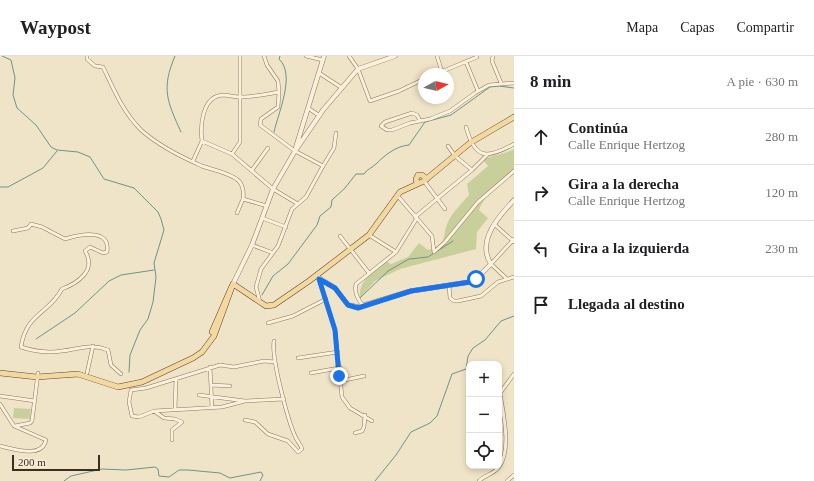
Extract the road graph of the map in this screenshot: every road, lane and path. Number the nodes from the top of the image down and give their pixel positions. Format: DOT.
graph roads {
  1 [pos="87,56"];
  2 [pos="240,56"];
  3 [pos="264,56"];
  4 [pos="306,56"];
  5 [pos="349,56"];
  6 [pos="395,56"];
  7 [pos="437,56"];
  8 [pos="493,56"];
  9 [pos="388,57"];
  10 [pos="477,57"];
  11 [pos="324,58"];
  12 [pos="466,62"];
  13 [pos="441,68"];
  14 [pos="452,68"];
  15 [pos="358,69"];
  16 [pos="319,73"];
  17 [pos="418,82"];
  18 [pos="514,83"];
  19 [pos="501,84"];
  20 [pos="342,88"];
  21 [pos="478,91"];
  22 [pos="279,92"];
  23 [pos="240,98"];
  24 [pos="308,107"];
  25 [pos="320,116"];
  26 [pos="514,117"];
  27 [pos="420,121"];
  28 [pos="466,127"];
  29 [pos="301,133"];
  30 [pos="336,133"];
  31 [pos="307,136"];
  32 [pos="202,141"];
  33 [pos="470,143"];
  34 [pos="514,144"];
  35 [pos="448,146"];
  36 [pos="268,148"];
  37 [pos="295,151"];
  38 [pos="232,154"];
  39 [pos="488,154"];
  40 [pos="455,156"];
  41 [pos="192,161"];
  42 [pos="323,166"];
  43 [pos="252,170"];
  44 [pos="472,170"];
  45 [pos="514,171"];
  46 [pos="426,180"];
  47 [pos="417,183"];
  48 [pos="273,189"];
  49 [pos="397,195"];
  50 [pos="243,199"];
  51 [pos="438,199"];
  52 [pos="514,200"];
  53 [pos="298,204"];
  54 [pos="266,206"];
  55 [pos="446,209"];
  56 [pos="237,213"];
  57 [pos="262,218"];
  58 [pos="416,218"];
  59 [pos="494,224"];
  60 [pos="286,227"];
  61 [pos="13,231"];
  62 [pos="369,235"];
  63 [pos="340,236"];
  64 [pos="513,240"];
  65 [pos="252,245"];
  66 [pos="350,249"];
  67 [pos="396,252"];
  68 [pos="273,253"];
  69 [pos="491,264"];
  70 [pos="369,273"];
  71 [pos="317,277"];
  72 [pos="514,277"];
  73 [pos="507,279"];
  74 [pos="233,284"];
  75 [pos="449,286"];
  76 [pos="326,299"];
  77 [pos="260,304"];
  78 [pos="364,306"];
  79 [pos="268,323"];
  80 [pos="274,341"];
  81 [pos="93,346"];
  82 [pos="338,352"];
  83 [pos="298,358"];
  84 [pos="339,360"];
  85 [pos="275,362"];
  86 [pos="210,367"];
  87 [pos="339,368"];
  88 [pos="0,369"];
  89 [pos="0,373"];
  90 [pos="87,373"];
  91 [pos="311,373"];
  92 [pos="121,374"];
  93 [pos="514,374"];
  94 [pos="37,375"];
  95 [pos="364,376"];
  96 [pos="176,379"];
  97 [pos="211,385"];
  98 [pos="230,386"];
  99 [pos="131,388"];
  100 [pos="199,395"];
  101 [pos="0,396"];
  102 [pos="212,397"];
  103 [pos="284,399"];
  104 [pos="35,401"];
  105 [pos="245,401"];
  106 [pos="0,404"];
  107 [pos="212,408"];
  108 [pos="175,410"];
  109 [pos="154,411"];
  110 [pos="364,415"];
  111 [pos="245,420"];
  112 [pos="372,421"];
  113 [pos="14,426"];
  114 [pos="355,433"];
  115 [pos="172,440"];
  116 [pos="0,446"];
  117 [pos="514,475"];
  118 [pos="479,481"];
  119 [pos="507,481"];
  1 -- 41 [label="street"];
  2 -- 23 [label="street"];
  3 -- 22 [label="street"];
  4 -- 11 [label="street"];
  5 -- 15 [label="street"];
  6 -- 9 [label="street"];
  7 -- 13 [label="street"];
  8 -- 19 [label="street"];
  9 -- 15 [label="street"];
  10 -- 12 [label="street"];
  11 -- 16 [label="street"];
  12 -- 14 [label="street"];
  12 -- 21 [label="street"];
  15 -- 17 [label="street"];
  15 -- 20 [label="street"];
  16 -- 20 [label="street"];
  16 -- 24 [label="street"];
  18 -- 19 [label="street"];
  19 -- 21 [label="street"];
  20 -- 25 [label="street"];
  21 -- 27 [label="street"];
  22 -- 23 [label="street"];
  22 -- 37 [label="street"];
  23 -- 32 [label="street"];
  23 -- 38 [label="street"];
  24 -- 25 [label="street"];
  24 -- 29 [label="street"];
  25 -- 31 [label="street"];
  26 -- 33 [label="main road"];
  27 -- 27 [label="street"];
  28 -- 33 [label="street"];
  29 -- 31 [label="street"];
  29 -- 37 [label="street"];
  30 -- 42 [label="street"];
  31 -- 37 [label="street"];
  32 -- 38 [label="street"];
  32 -- 41 [label="street"];
  33 -- 39 [label="street"];
  33 -- 40 [label="main road"];
  34 -- 39 [label="street"];
  35 -- 40 [label="street"];
  36 -- 43 [label="street"];
  37 -- 42 [label="street"];
  37 -- 48 [label="street"];
  38 -- 43 [label="street"];
  39 -- 44 [label="street"];
  40 -- 44 [label="street"];
  40 -- 46 [label="main road"];
  41 -- 50 [label="street"];
  42 -- 53 [label="street"];
  43 -- 48 [label="street"];
  44 -- 51 [label="street"];
  45 -- 58 [label="street"];
  46 -- 47 [label="main road"];
  46 -- 47 [label="main road"];
  46 -- 51 [label="street"];
  47 -- 49 [label="main road"];
  48 -- 53 [label="street"];
  48 -- 54 [label="street"];
  49 -- 58 [label="street"];
  49 -- 62 [label="main road"];
  50 -- 54 [label="street"];
  50 -- 56 [label="street"];
  51 -- 55 [label="street"];
  51 -- 58 [label="street"];
  52 -- 59 [label="street"];
  53 -- 60 [label="street"];
  54 -- 57 [label="street"];
  57 -- 60 [label="street"];
  57 -- 65 [label="street"];
  58 -- 67 [label="street"];
  59 -- 64 [label="street"];
  59 -- 69 [label="street"];
  60 -- 68 [label="street"];
  61 -- 81 [label="street"];
  62 -- 66 [label="main road"];
  62 -- 67 [label="street"];
  63 -- 66 [label="street"];
  64 -- 69 [label="street"];
  65 -- 68 [label="street"];
  65 -- 74 [label="street"];
  66 -- 70 [label="street"];
  66 -- 71 [label="main road"];
  67 -- 70 [label="street"];
  68 -- 77 [label="street"];
  69 -- 73 [label="street"];
  69 -- 75 [label="street"];
  70 -- 78 [label="street"];
  71 -- 76 [label="street"];
  71 -- 77 [label="main road"];
  71 -- 78 [label="street"];
  72 -- 73 [label="street"];
  73 -- 75 [label="street"];
  74 -- 77 [label="main road"];
  74 -- 90 [label="main road"];
  74 -- 99 [label="main road"];
  75 -- 78 [label="street"];
  76 -- 79 [label="street"];
  76 -- 82 [label="street"];
  80 -- 85 [label="street"];
  81 -- 90 [label="street"];
  81 -- 92 [label="street"];
  82 -- 83 [label="street"];
  82 -- 84 [label="street"];
  84 -- 87 [label="street"];
  84 -- 95 [label="street"];
  85 -- 86 [label="street"];
  85 -- 103 [label="street"];
  86 -- 96 [label="street"];
  86 -- 97 [label="street"];
  87 -- 91 [label="street"];
  87 -- 110 [label="street"];
  88 -- 94 [label="main road"];
  89 -- 94 [label="main road"];
  90 -- 94 [label="main road"];
  93 -- 118 [label="street"];
  94 -- 99 [label="main road"];
  94 -- 104 [label="street"];
  96 -- 99 [label="street"];
  96 -- 108 [label="street"];
  97 -- 98 [label="street"];
  97 -- 102 [label="street"];
  99 -- 109 [label="street"];
  100 -- 102 [label="street"];
  101 -- 104 [label="street"];
  102 -- 105 [label="street"];
  102 -- 107 [label="street"];
  103 -- 105 [label="street"];
  103 -- 111 [label="street"];
  104 -- 113 [label="street"];
  105 -- 107 [label="street"];
  106 -- 113 [label="street"];
  107 -- 108 [label="street"];
  108 -- 109 [label="street"];
  109 -- 115 [label="street"];
  110 -- 112 [label="street"];
  110 -- 114 [label="street"];
  113 -- 116 [label="street"];
  117 -- 119 [label="street"];
}
